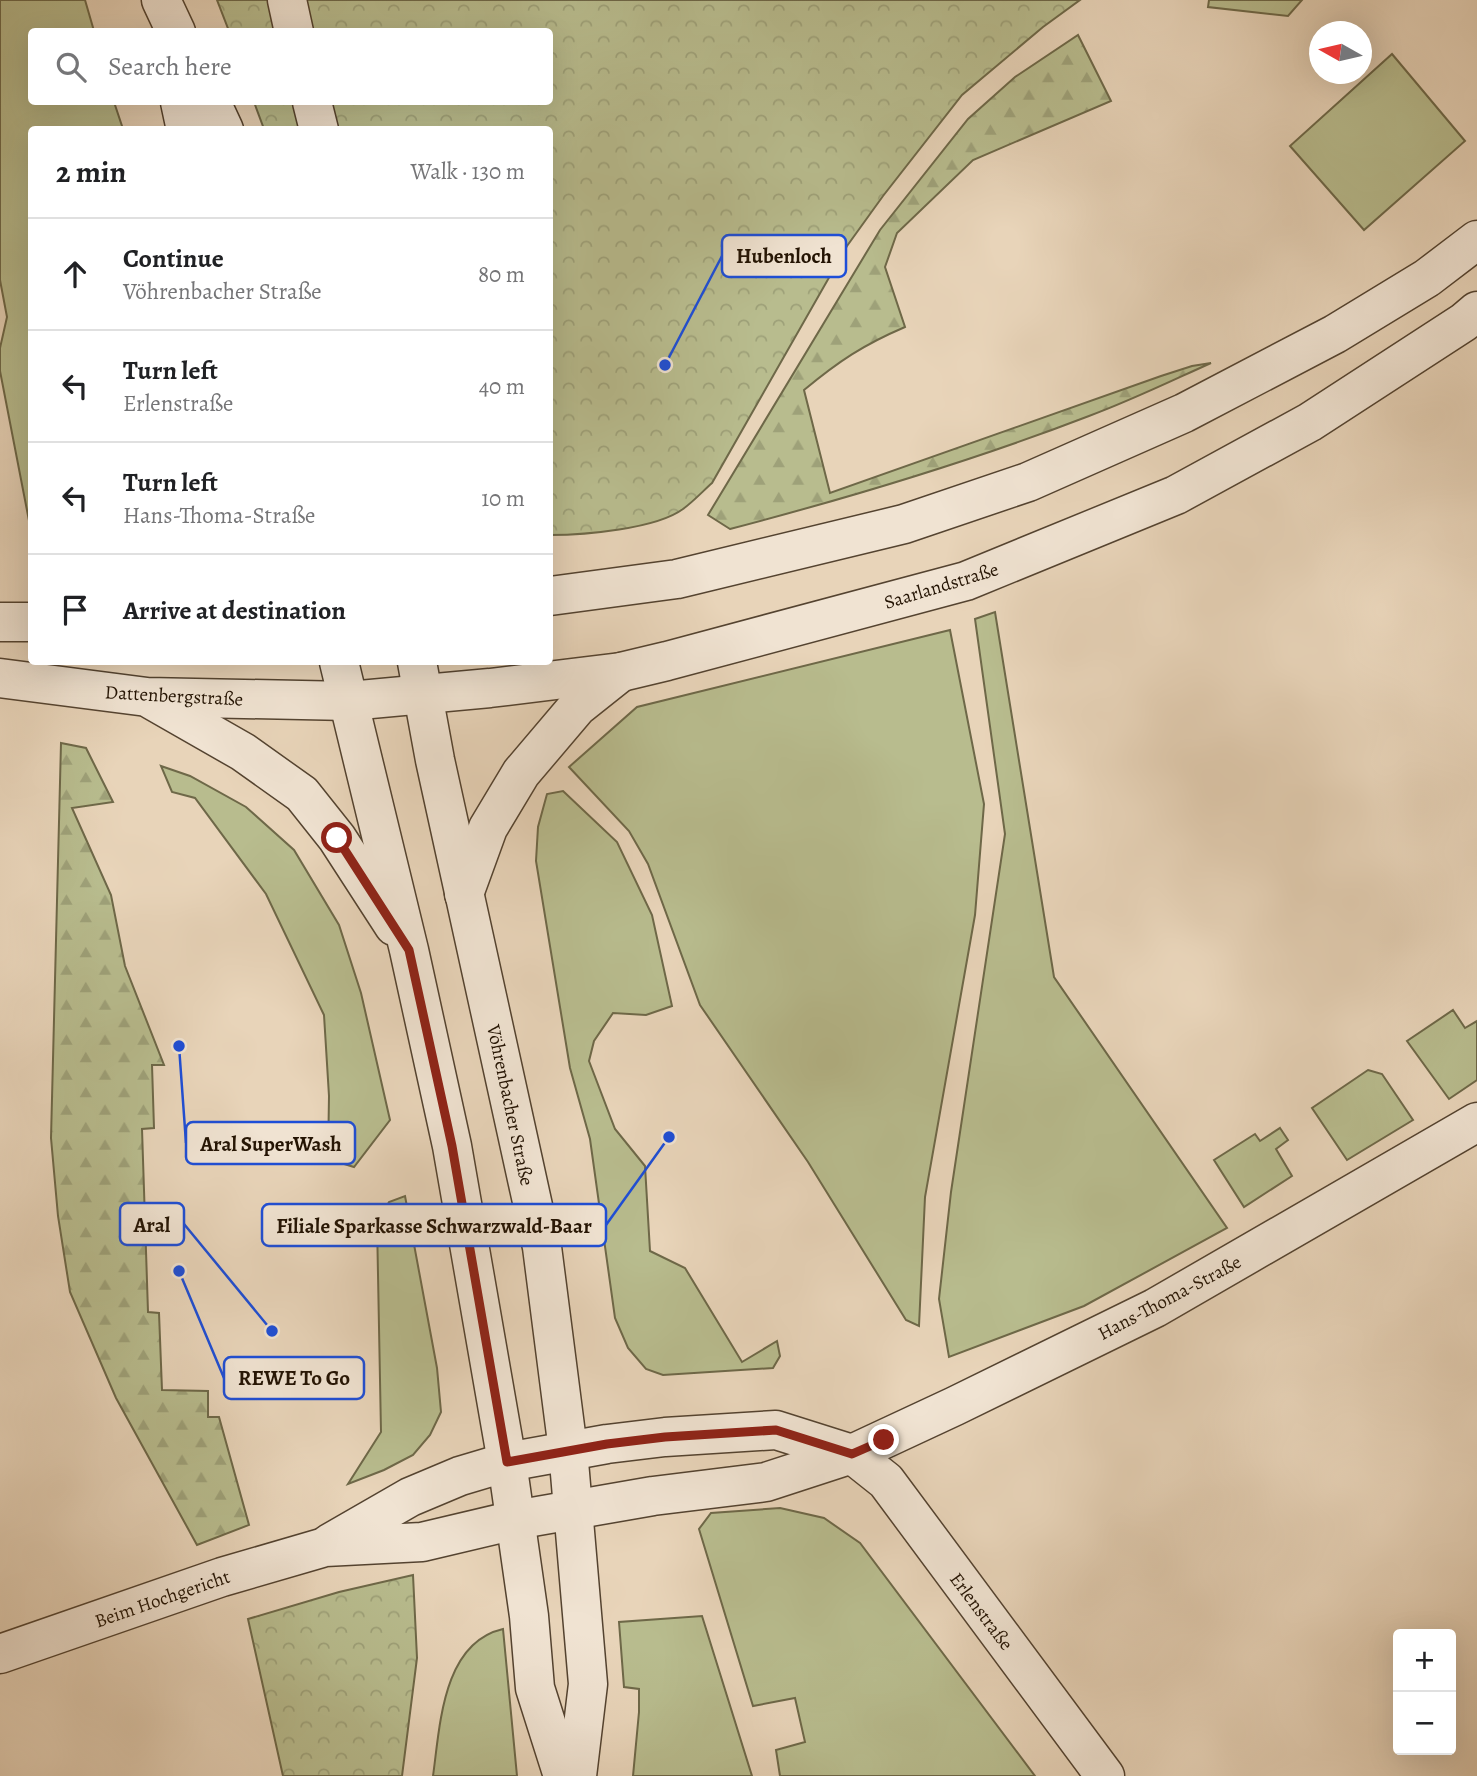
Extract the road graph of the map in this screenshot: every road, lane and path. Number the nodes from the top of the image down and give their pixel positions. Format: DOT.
graph roads {
  1 [pos="161,0"];
  2 [pos="287,0"];
  3 [pos="166,28"];
  4 [pos="174,28"];
  5 [pos="293,28"];
  6 [pos="181,105"];
  7 [pos="212,105"];
  8 [pos="313,105"];
  9 [pos="185,126"];
  10 [pos="223,126"];
  11 [pos="317,126"];
  12 [pos="1477,240"];
  13 [pos="1477,311"];
  14 [pos="553,596"];
  15 [pos="0,622"];
  16 [pos="28,622"];
  17 [pos="340,665"];
  18 [pos="621,672"];
  19 [pos="0,678"];
  20 [pos="420,678"];
  21 [pos="147,697"];
  22 [pos="349,701"];
  23 [pos="464,894"];
  24 [pos="409,950"];
  25 [pos="1477,1122"];
  26 [pos="568,1450"];
  27 [pos="852,1454"];
  28 [pos="507,1462"];
  29 [pos="573,1510"];
  30 [pos="515,1520"];
  31 [pos="325,1547"];
  32 [pos="0,1654"];
  33 [pos="563,1776"];
  34 [pos="577,1776"];
  35 [pos="1105,1776"];
  1 -- 3 [label="street"];
  1 -- 4 [label="street"];
  2 -- 5 [label="street"];
  6 -- 9 [label="street"];
  7 -- 10 [label="street"];
  8 -- 11 [label="street"];
  12 -- 14 [label="street"];
  13 -- 18 [label="street, Saarlandstraße"];
  15 -- 16 [label="street"];
  17 -- 22 [label="street"];
  18 -- 20 [label="street, Saarlandstraße"];
  18 -- 23 [label="street"];
  19 -- 21 [label="street, Dattenbergstraße"];
  20 -- 22 [label="street, Saarlandstraße"];
  20 -- 23 [label="street, Vöhrenbacher Straße"];
  21 -- 22 [label="street, Dattenbergstraße"];
  21 -- 24 [label="street"];
  22 -- 24 [label="street"];
  23 -- 26 [label="street, Vöhrenbacher Straße"];
  24 -- 28 [label="street"];
  25 -- 27 [label="street, Hans-Thoma-Straße"];
  26 -- 27 [label="street, Erlenstraße"];
  26 -- 28 [label="street, Erlenstraße"];
  26 -- 29 [label="street, Vöhrenbacher Straße"];
  27 -- 29 [label="street"];
  27 -- 35 [label="street, Erlenstraße"];
  28 -- 30 [label="street"];
  28 -- 31 [label="street, Beim Hochgericht"];
  29 -- 30 [label="street, Beim Hochgericht"];
  29 -- 34 [label="street, Vöhrenbacher Straße"];
  30 -- 31 [label="street, Beim Hochgericht"];
  30 -- 33 [label="street"];
  31 -- 32 [label="street, Beim Hochgericht"];
}
